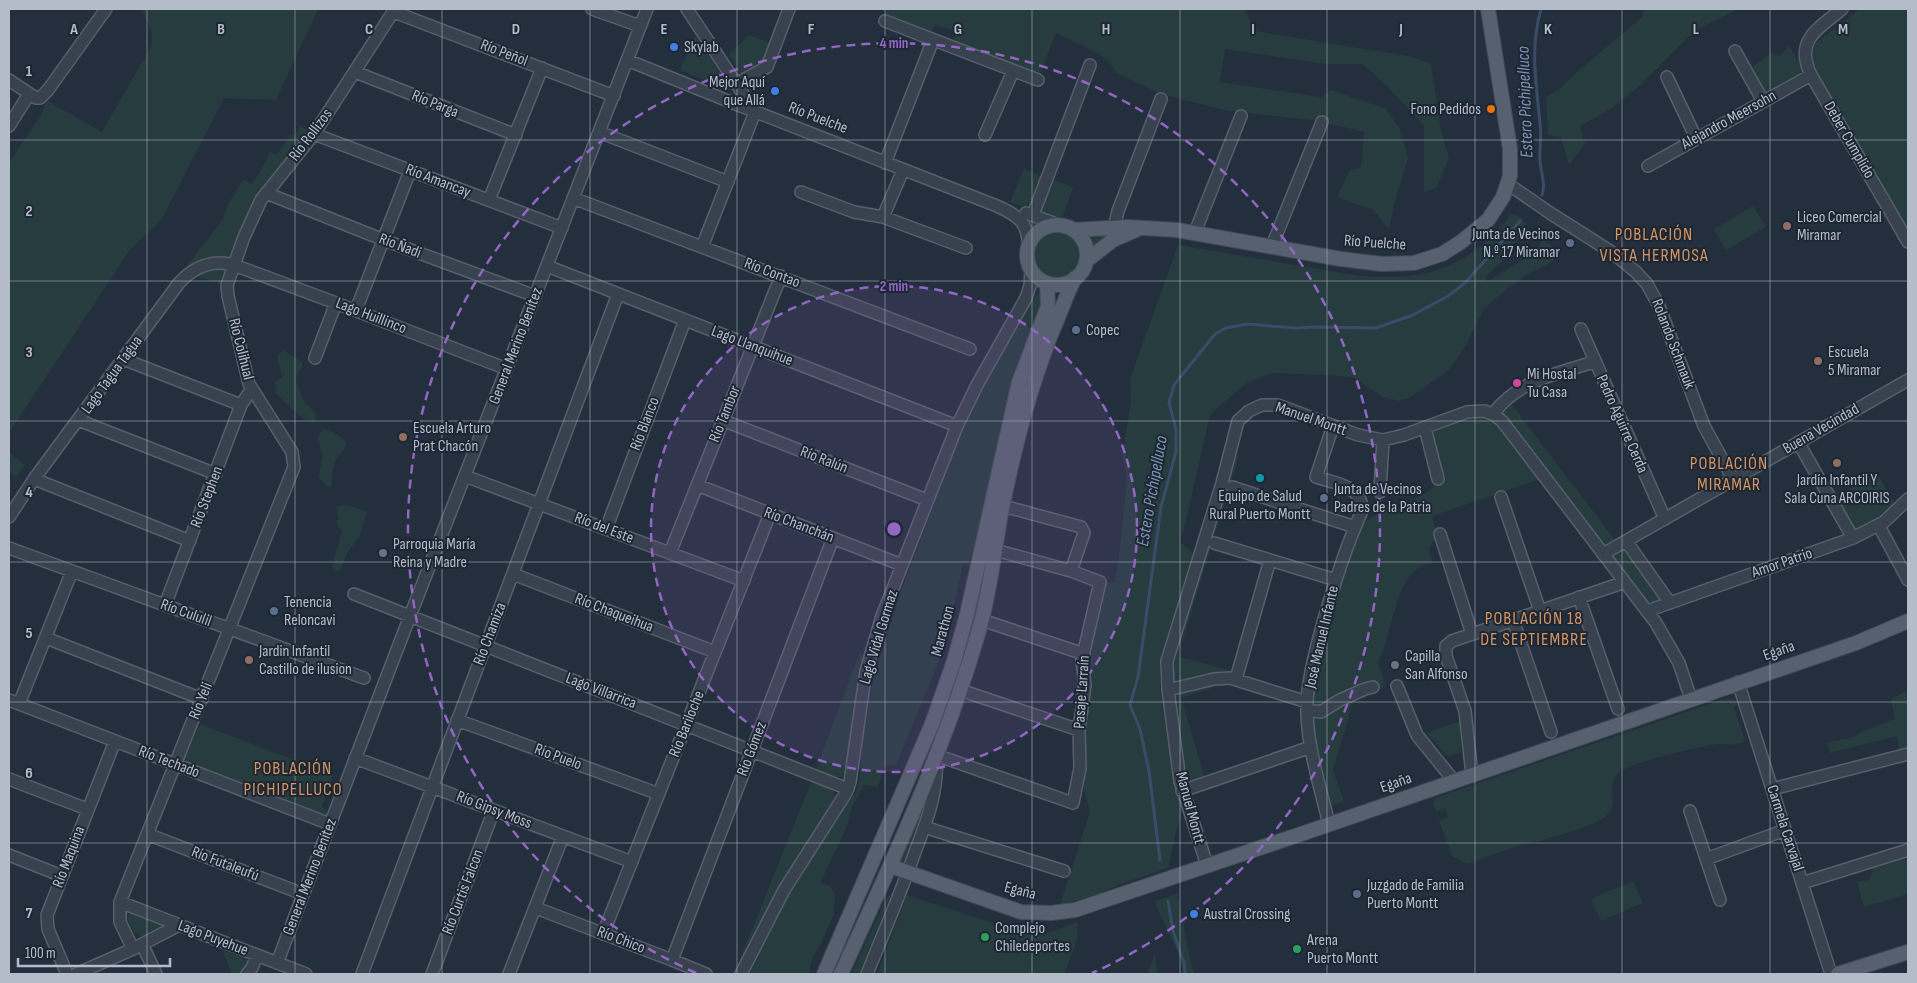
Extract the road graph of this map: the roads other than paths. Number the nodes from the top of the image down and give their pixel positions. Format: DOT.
graph roads {
  1 [pos="106,9"];
  2 [pos="592,9"];
  3 [pos="647,9"];
  4 [pos="687,9"];
  5 [pos="789,9"];
  6 [pos="1488,9"];
  7 [pos="1842,9"];
  8 [pos="394,10"];
  9 [pos="885,21"];
  10 [pos="640,26"];
  11 [pos="933,40"];
  12 [pos="1735,51"];
  13 [pos="627,60"];
  14 [pos="1090,65"];
  15 [pos="542,68"];
  16 [pos="1013,71"];
  17 [pos="355,72"];
  18 [pos="1811,75"];
  19 [pos="1667,77"];
  20 [pos="9,80"];
  21 [pos="1038,80"];
  22 [pos="736,84"];
  23 [pos="34,96"];
  24 [pos="614,96"];
  25 [pos="1161,99"];
  26 [pos="1763,101"];
  27 [pos="755,112"];
  28 [pos="1241,116"];
  29 [pos="1322,122"];
  30 [pos="9,126"];
  31 [pos="599,132"];
  32 [pos="314,134"];
  33 [pos="985,135"];
  34 [pos="516,136"];
  35 [pos="1696,138"];
  36 [pos="885,163"];
  37 [pos="1648,166"];
  38 [pos="903,170"];
  39 [pos="410,171"];
  40 [pos="728,182"];
  41 [pos="1508,184"];
  42 [pos="801,192"];
  43 [pos="266,194"];
  44 [pos="574,198"];
  45 [pos="489,200"];
  46 [pos="997,206"];
  47 [pos="1033,215"];
  48 [pos="883,217"];
  49 [pos="1059,225"];
  50 [pos="562,228"];
  51 [pos="1114,228"];
  52 [pos="1150,228"];
  53 [pos="1073,230"];
  54 [pos="1195,232"];
  55 [pos="384,240"];
  56 [pos="1908,242"];
  57 [pos="1272,246"];
  58 [pos="702,247"];
  59 [pos="1028,247"];
  60 [pos="966,248"];
  61 [pos="1086,261"];
  62 [pos="234,265"];
  63 [pos="547,266"];
  64 [pos="1031,270"];
  65 [pos="781,276"];
  66 [pos="1075,278"];
  67 [pos="1045,282"];
  68 [pos="618,294"];
  69 [pos="535,296"];
  70 [pos="1026,298"];
  71 [pos="336,302"];
  72 [pos="356,310"];
  73 [pos="685,320"];
  74 [pos="1581,329"];
  75 [pos="752,346"];
  76 [pos="970,349"];
  77 [pos="315,358"];
  78 [pos="123,359"];
  79 [pos="1594,362"];
  80 [pos="507,368"];
  81 [pos="1908,380"];
  82 [pos="251,390"];
  83 [pos="242,405"];
  84 [pos="1493,414"];
  85 [pos="78,420"];
  86 [pos="722,420"];
  87 [pos="957,426"];
  88 [pos="1333,426"];
  89 [pos="1425,428"];
  90 [pos="1382,440"];
  91 [pos="1798,442"];
  92 [pos="292,452"];
  93 [pos="216,474"];
  94 [pos="465,476"];
  95 [pos="34,479"];
  96 [pos="1438,479"];
  97 [pos="1733,479"];
  98 [pos="697,485"];
  99 [pos="1232,487"];
  100 [pos="1380,492"];
  101 [pos="1501,496"];
  102 [pos="1908,499"];
  103 [pos="927,500"];
  104 [pos="539,504"];
  105 [pos="1003,506"];
  106 [pos="770,514"];
  107 [pos="9,517"];
  108 [pos="1665,519"];
  109 [pos="1879,526"];
  110 [pos="1354,527"];
  111 [pos="606,529"];
  112 [pos="1440,534"];
  113 [pos="833,538"];
  114 [pos="1853,538"];
  115 [pos="190,541"];
  116 [pos="1626,541"];
  117 [pos="1214,543"];
  118 [pos="9,548"];
  119 [pos="995,550"];
  120 [pos="670,553"];
  121 [pos="1603,554"];
  122 [pos="1270,560"];
  123 [pos="902,565"];
  124 [pos="72,571"];
  125 [pos="1071,571"];
  126 [pos="513,574"];
  127 [pos="1336,580"];
  128 [pos="1908,580"];
  129 [pos="744,581"];
  130 [pos="1625,582"];
  131 [pos="354,594"];
  132 [pos="1580,597"];
  133 [pos="1670,603"];
  134 [pos="166,605"];
  135 [pos="1540,611"];
  136 [pos="1647,611"];
  137 [pos="410,616"];
  138 [pos="982,620"];
  139 [pos="1513,620"];
  140 [pos="1908,621"];
  141 [pos="230,629"];
  142 [pos="1472,634"];
  143 [pos="46,638"];
  144 [pos="486,646"];
  145 [pos="715,652"];
  146 [pos="1084,654"];
  147 [pos="364,678"];
  148 [pos="1236,679"];
  149 [pos="1738,682"];
  150 [pos="1397,686"];
  151 [pos="1373,687"];
  152 [pos="960,690"];
  153 [pos="1168,690"];
  154 [pos="202,699"];
  155 [pos="1691,699"];
  156 [pos="14,702"];
  157 [pos="1307,706"];
  158 [pos="1618,709"];
  159 [pos="457,720"];
  160 [pos="687,725"];
  161 [pos="1079,730"];
  162 [pos="1551,732"];
  163 [pos="115,741"];
  164 [pos="1311,747"];
  165 [pos="751,750"];
  166 [pos="1908,754"];
  167 [pos="936,755"];
  168 [pos="355,758"];
  169 [pos="175,764"];
  170 [pos="1472,775"];
  171 [pos="9,779"];
  172 [pos="1454,781"];
  173 [pos="432,787"];
  174 [pos="848,789"];
  175 [pos="1772,789"];
  176 [pos="1182,791"];
  177 [pos="660,794"];
  178 [pos="87,809"];
  179 [pos="494,810"];
  180 [pos="1690,811"];
  181 [pos="330,824"];
  182 [pos="1329,824"];
  183 [pos="924,827"];
  184 [pos="1785,830"];
  185 [pos="147,834"];
  186 [pos="563,836"];
  187 [pos="880,841"];
  188 [pos="1908,850"];
  189 [pos="9,855"];
  190 [pos="1706,859"];
  191 [pos="632,862"];
  192 [pos="1207,865"];
  193 [pos="890,866"];
  194 [pos="1064,871"];
  195 [pos="909,872"];
  196 [pos="62,876"];
  197 [pos="865,879"];
  198 [pos="1802,883"];
  199 [pos="303,894"];
  200 [pos="1720,900"];
  201 [pos="120,902"];
  202 [pos="536,908"];
  203 [pos="179,925"];
  204 [pos="603,934"];
  205 [pos="138,947"];
  206 [pos="1908,952"];
  207 [pos="257,955"];
  208 [pos="672,960"];
  209 [pos="277,963"];
  210 [pos="66,974"];
  211 [pos="76,974"];
  212 [pos="156,974"];
  213 [pos="247,974"];
  214 [pos="306,974"];
  215 [pos="362,974"];
  216 [pos="432,974"];
  217 [pos="510,974"];
  218 [pos="706,974"];
  219 [pos="741,974"];
  220 [pos="824,974"];
  221 [pos="842,974"];
  222 [pos="867,974"];
  223 [pos="1831,974"];
  224 [pos="1838,974"];
  1 -- 23 [label="street"];
  2 -- 10 [label="street"];
  3 -- 10 [label="street, General Merino Benítez"];
  4 -- 22 [label="street"];
  5 -- 22 [label="street"];
  6 -- 41 [label="main road, Río Puelche"];
  7 -- 18 [label="street, Deber Cumplido"];
  8 -- 15 [label="street, Río Peñol"];
  8 -- 17 [label="street, Río Rollizos"];
  9 -- 11 [label="street"];
  10 -- 13 [label="street, General Merino Benítez"];
  11 -- 16 [label="street"];
  11 -- 36 [label="street"];
  12 -- 26 [label="street"];
  13 -- 24 [label="street, General Merino Benítez"];
  13 -- 27 [label="street, Río Puelche"];
  14 -- 47 [label="street"];
  15 -- 24 [label="street, Río Peñol"];
  15 -- 34 [label="street"];
  16 -- 21 [label="street"];
  16 -- 33 [label="street"];
  17 -- 32 [label="street, Río Rollizos"];
  17 -- 34 [label="street, Río Parga"];
  18 -- 26 [label="street, Alejandro Meersohn"];
  18 -- 56 [label="street, Deber Cumplido"];
  19 -- 35 [label="street"];
  20 -- 23 [label="street"];
  22 -- 27 [label="street"];
  23 -- 30 [label="street"];
  24 -- 31 [label="street, General Merino Benítez"];
  25 -- 51 [label="street"];
  26 -- 35 [label="street, Alejandro Meersohn"];
  27 -- 36 [label="street, Río Puelche"];
  27 -- 40 [label="street"];
  28 -- 54 [label="street"];
  29 -- 57 [label="street"];
  31 -- 40 [label="street"];
  31 -- 44 [label="street, General Merino Benítez"];
  32 -- 39 [label="street, Río Amancay"];
  32 -- 43 [label="street, Río Rollizos"];
  34 -- 45 [label="street"];
  35 -- 37 [label="street, Alejandro Meersohn"];
  36 -- 38 [label="street, Río Puelche"];
  38 -- 46 [label="street, Río Puelche"];
  38 -- 48 [label="street"];
  39 -- 45 [label="street, Río Amancay"];
  39 -- 55 [label="street"];
  40 -- 58 [label="street"];
  41 -- 57 [label="main road, Río Puelche"];
  41 -- 97 [label="street, Rolando Schmauk"];
  42 -- 48 [label="street"];
  43 -- 55 [label="street, Río Ñadi"];
  43 -- 62 [label="street, Río Rollizos"];
  44 -- 50 [label="street, General Merino Benítez"];
  44 -- 58 [label="street, Río Contao"];
  45 -- 50 [label="street, Río Amancay"];
  46 -- 47 [label="street, Río Puelche"];
  46 -- 59 [label="street, Río Puelche"];
  47 -- 49 [label="street, Río Puelche"];
  48 -- 60 [label="street"];
  49 -- 53 [label="main road"];
  49 -- 59 [label="main road"];
  50 -- 63 [label="street, General Merino Benítez"];
  51 -- 52 [label="main road, Río Puelche"];
  51 -- 53 [label="main road, Río Puelche"];
  52 -- 54 [label="main road, Río Puelche"];
  52 -- 61 [label="main road, Río Puelche"];
  53 -- 61 [label="main road"];
  54 -- 57 [label="main road, Río Puelche"];
  55 -- 69 [label="street, Río Ñadi"];
  55 -- 72 [label="street"];
  58 -- 65 [label="street, Río Contao"];
  59 -- 64 [label="main road"];
  61 -- 66 [label="main road"];
  62 -- 71 [label="street, Lago Huillinco"];
  62 -- 78 [label="street, Lago Tagua Tagua"];
  62 -- 82 [label="street, Río Colihual"];
  63 -- 68 [label="street, Lago Llanquihue"];
  63 -- 69 [label="street, General Merino Benítez"];
  64 -- 67 [label="main road"];
  64 -- 70 [label="street, Lago Vidal Gormaz"];
  65 -- 75 [label="street, Río Tambor"];
  65 -- 76 [label="street, Río Contao"];
  66 -- 67 [label="main road"];
  66 -- 105 [label="main road, Marathon"];
  67 -- 70 [label="street, Lago Vidal Gormaz"];
  67 -- 187 [label="main road, Marathon"];
  68 -- 73 [label="street, Lago Llanquihue"];
  68 -- 104 [label="street, Río Chamiza"];
  69 -- 80 [label="street, General Merino Benítez"];
  70 -- 87 [label="street, Lago Vidal Gormaz"];
  71 -- 72 [label="street, Lago Huillinco"];
  71 -- 77 [label="street"];
  72 -- 80 [label="street, Lago Huillinco"];
  73 -- 75 [label="street, Lago Llanquihue"];
  73 -- 111 [label="street, Río Blanco"];
  74 -- 79 [label="street, Pedro Aguirre Cerda"];
  75 -- 86 [label="street, Río Tambor"];
  75 -- 87 [label="street, Lago Llanquihue"];
  78 -- 83 [label="street"];
  78 -- 85 [label="street, Lago Tagua Tagua"];
  79 -- 84 [label="street"];
  79 -- 108 [label="street, Pedro Aguirre Cerda"];
  80 -- 94 [label="street, General Merino Benítez"];
  81 -- 91 [label="street, Buena Vecindad"];
  82 -- 83 [label="street, Río Stephen"];
  82 -- 92 [label="street, Río Colihual"];
  83 -- 93 [label="street, Río Stephen"];
  84 -- 89 [label="street, Manuel Montt"];
  84 -- 121 [label="street"];
  85 -- 93 [label="street"];
  85 -- 95 [label="street, Lago Tagua Tagua"];
  86 -- 98 [label="street, Río Tambor"];
  86 -- 103 [label="street, Río Ralún"];
  87 -- 103 [label="street, Lago Vidal Gormaz"];
  88 -- 90 [label="street, Manuel Montt"];
  88 -- 110 [label="street, José Manuel Infante"];
  88 -- 153 [label="street, Manuel Montt"];
  89 -- 90 [label="street, Manuel Montt"];
  89 -- 96 [label="street"];
  90 -- 100 [label="street"];
  91 -- 97 [label="street, Buena Vecindad"];
  91 -- 114 [label="street"];
  92 -- 141 [label="street, Río Yeli"];
  93 -- 115 [label="street, Río Stephen"];
  94 -- 104 [label="street, Río del Este"];
  94 -- 137 [label="street, General Merino Benítez"];
  95 -- 107 [label="street, Lago Tagua Tagua"];
  95 -- 115 [label="street"];
  97 -- 108 [label="street, Buena Vecindad"];
  98 -- 106 [label="street, Río Chanchán"];
  98 -- 120 [label="street, Río Tambor"];
  99 -- 110 [label="street"];
  101 -- 135 [label="street"];
  102 -- 109 [label="street, Amor Patrio"];
  103 -- 123 [label="street, Lago Vidal Gormaz"];
  104 -- 111 [label="street, Río del Este"];
  104 -- 126 [label="street, Río Chamiza"];
  105 -- 119 [label="main road, Marathon"];
  105 -- 125 [label="street"];
  106 -- 113 [label="street, Río Chanchán"];
  106 -- 129 [label="street, Río Bariloche"];
  108 -- 116 [label="street, Buena Vecindad"];
  109 -- 114 [label="street, Amor Patrio"];
  109 -- 128 [label="street"];
  110 -- 127 [label="street, José Manuel Infante"];
  111 -- 120 [label="street, Río del Este"];
  112 -- 142 [label="street"];
  113 -- 123 [label="street, Río Chanchán"];
  113 -- 165 [label="street, Río Gómez"];
  114 -- 133 [label="street, Amor Patrio"];
  115 -- 134 [label="street, Río Stephen"];
  116 -- 121 [label="street, Buena Vecindad"];
  116 -- 133 [label="street"];
  117 -- 122 [label="street"];
  118 -- 124 [label="street, Río Cululil"];
  119 -- 125 [label="street"];
  119 -- 138 [label="main road, Marathon"];
  120 -- 129 [label="street, Río del Este"];
  121 -- 130 [label="street"];
  122 -- 127 [label="street"];
  122 -- 148 [label="street"];
  123 -- 174 [label="street, Lago Vidal Gormaz"];
  124 -- 134 [label="street, Río Cululil"];
  124 -- 143 [label="street"];
  125 -- 146 [label="street, Pasaje Larraín"];
  126 -- 144 [label="street, Río Chamiza"];
  126 -- 145 [label="street, Río Chaqueihua"];
  127 -- 157 [label="street, José Manuel Infante"];
  129 -- 145 [label="street, Río Bariloche"];
  130 -- 132 [label="street"];
  130 -- 136 [label="street"];
  131 -- 137 [label="street, Lago Villarrica"];
  132 -- 135 [label="street"];
  132 -- 158 [label="street"];
  133 -- 136 [label="street, Amor Patrio"];
  134 -- 141 [label="street, Río Cululil"];
  135 -- 139 [label="street"];
  136 -- 155 [label="street"];
  137 -- 144 [label="street, Lago Villarrica"];
  137 -- 168 [label="street, General Merino Benítez"];
  138 -- 146 [label="street"];
  138 -- 152 [label="main road, Marathon"];
  139 -- 142 [label="street"];
  139 -- 162 [label="street"];
  140 -- 149 [label="main road, Egaña"];
  141 -- 147 [label="street, Río Cululil"];
  141 -- 154 [label="street, Río Yeli"];
  142 -- 170 [label="street"];
  143 -- 154 [label="street"];
  143 -- 156 [label="street"];
  144 -- 159 [label="street, Río Chamiza"];
  144 -- 160 [label="street, Lago Villarrica"];
  145 -- 160 [label="street, Río Bariloche"];
  146 -- 161 [label="street, Pasaje Larraín"];
  148 -- 153 [label="street"];
  148 -- 157 [label="street"];
  149 -- 155 [label="main road, Egaña"];
  149 -- 175 [label="street, Carmela Carvajal"];
  150 -- 172 [label="street"];
  151 -- 157 [label="street"];
  152 -- 161 [label="street"];
  152 -- 167 [label="main road, Marathon"];
  153 -- 176 [label="street, Manuel Montt"];
  154 -- 169 [label="street, Río Yeli"];
  155 -- 170 [label="main road, Egaña"];
  156 -- 163 [label="street, Río Techado"];
  157 -- 164 [label="street, José Manuel Infante"];
  159 -- 173 [label="street, Río Chamiza"];
  159 -- 177 [label="street, Río Puelo"];
  160 -- 165 [label="street, Lago Villarrica"];
  160 -- 177 [label="street, Río Bariloche"];
  161 -- 167 [label="street, Pasaje Larraín"];
  163 -- 169 [label="street, Río Techado"];
  163 -- 178 [label="street, Río Maquina"];
  164 -- 176 [label="street"];
  164 -- 182 [label="street, José Manuel Infante"];
  165 -- 174 [label="street, Lago Villarrica"];
  165 -- 208 [label="street, Río Gómez"];
  166 -- 175 [label="street"];
  167 -- 183 [label="street, Marathon"];
  167 -- 193 [label="main road, Marathon"];
  168 -- 173 [label="street, Río Gipsy Moss"];
  168 -- 181 [label="street, General Merino Benítez"];
  169 -- 181 [label="street, Río Techado"];
  169 -- 185 [label="street, Río Yeli"];
  170 -- 172 [label="main road, Egaña"];
  171 -- 178 [label="street"];
  172 -- 182 [label="main road, Egaña"];
  173 -- 179 [label="street, Río Gipsy Moss"];
  173 -- 215 [label="street, Río Chamiza"];
  174 -- 219 [label="street, Lago Vidal Gormaz"];
  175 -- 184 [label="street, Carmela Carvajal"];
  176 -- 192 [label="street, Manuel Montt"];
  177 -- 191 [label="street, Río Bariloche"];
  178 -- 196 [label="street, Río Maquina"];
  179 -- 186 [label="street, Río Gipsy Moss"];
  179 -- 216 [label="street, Río Curtis Falcon"];
  180 -- 190 [label="street"];
  181 -- 199 [label="street, General Merino Benítez"];
  182 -- 192 [label="main road, Egaña"];
  183 -- 194 [label="street"];
  183 -- 195 [label="street, Marathon"];
  184 -- 190 [label="street"];
  184 -- 198 [label="street, Carmela Carvajal"];
  185 -- 199 [label="street, Río Futaleufú"];
  185 -- 201 [label="street, Río Yeli"];
  186 -- 191 [label="street, Río Gipsy Moss"];
  186 -- 202 [label="street"];
  187 -- 193 [label="main road"];
  187 -- 197 [label="main road, Marathon"];
  188 -- 198 [label="street"];
  189 -- 196 [label="street"];
  190 -- 200 [label="street"];
  191 -- 204 [label="street, Río Bariloche"];
  192 -- 195 [label="main road, Egaña"];
  193 -- 195 [label="main road, Egaña"];
  193 -- 197 [label="main road"];
  193 -- 221 [label="main road, Marathon"];
  195 -- 222 [label="street, Marathon"];
  196 -- 210 [label="street, Río Maquina"];
  197 -- 220 [label="main road, Marathon"];
  198 -- 223 [label="street, Carmela Carvajal"];
  199 -- 209 [label="street, General Merino Benítez"];
  201 -- 203 [label="street, Lago Puyehue"];
  201 -- 205 [label="street, Río Yeli"];
  202 -- 204 [label="street, Río Chico"];
  202 -- 217 [label="street"];
  203 -- 205 [label="street"];
  203 -- 207 [label="street, Lago Puyehue"];
  204 -- 208 [label="street, Río Chico"];
  205 -- 211 [label="street"];
  205 -- 212 [label="street, Río Yeli"];
  206 -- 224 [label="main road"];
  207 -- 209 [label="street, Lago Puyehue"];
  207 -- 213 [label="street"];
  208 -- 218 [label="street, Río Chico"];
  209 -- 214 [label="street, Lago Puyehue"];
}
